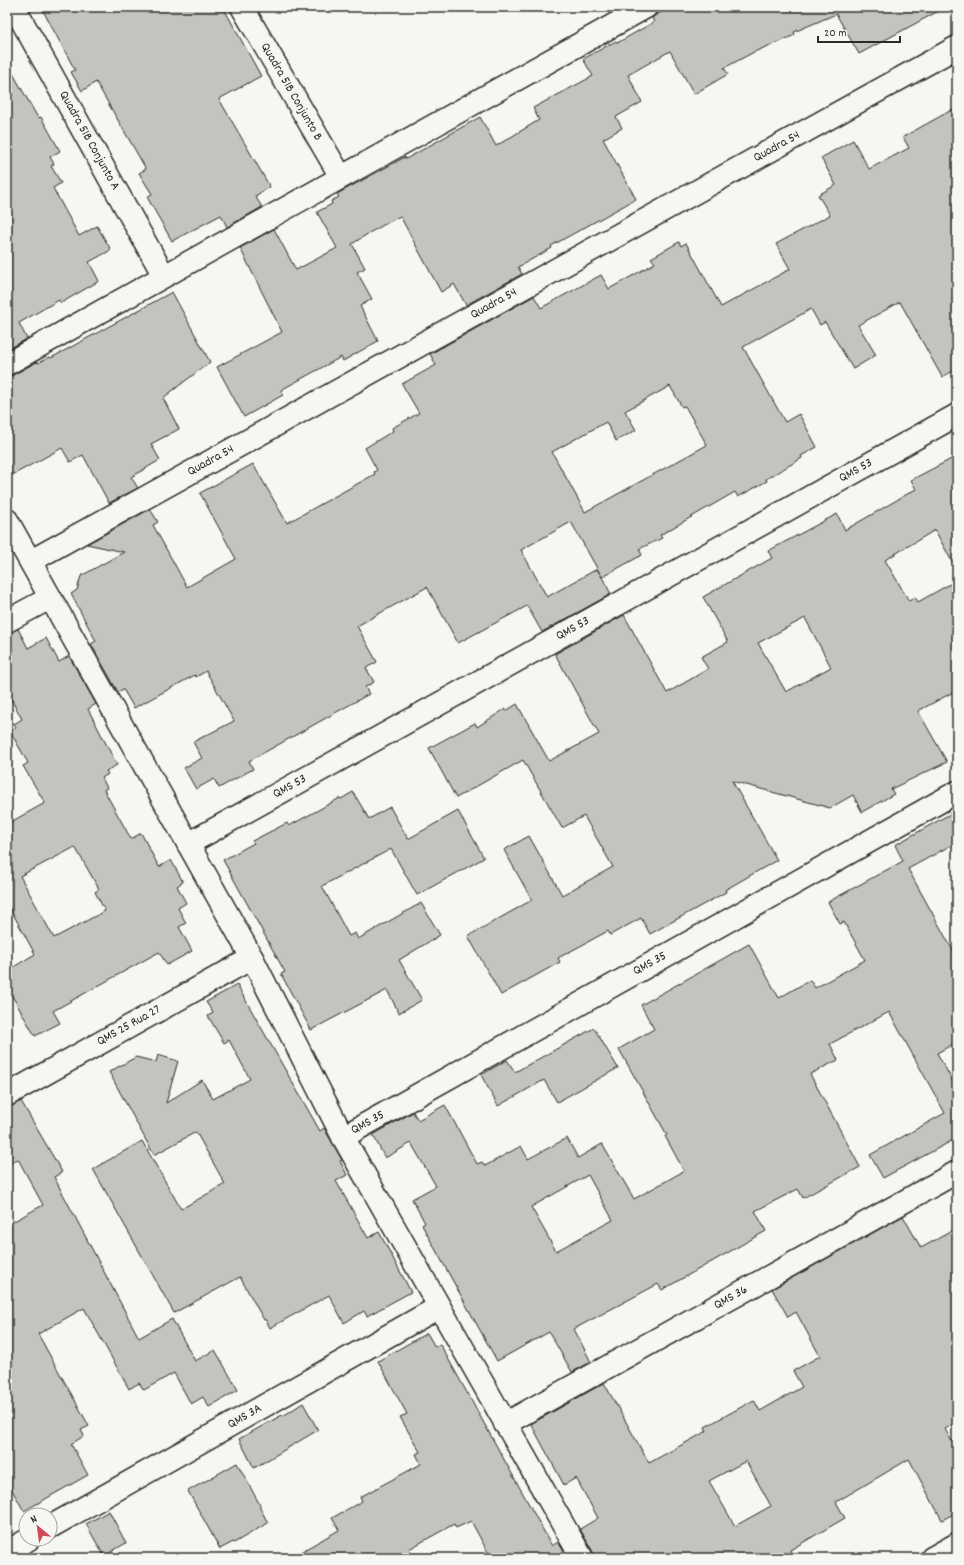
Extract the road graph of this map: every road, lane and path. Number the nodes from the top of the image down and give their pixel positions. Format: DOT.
graph roads {
  1 [pos="14,7"];
  2 [pos="242,7"];
  3 [pos="646,7"];
  4 [pos="957,47"];
  5 [pos="341,177"];
  6 [pos="164,276"];
  7 [pos="7,364"];
  8 [pos="957,415"];
  9 [pos="7,520"];
  10 [pos="31,561"];
  11 [pos="50,598"];
  12 [pos="7,622"];
  13 [pos="957,792"];
  14 [pos="188,844"];
  15 [pos="252,958"];
  16 [pos="7,1095"];
  17 [pos="343,1137"];
  18 [pos="957,1172"];
  19 [pos="439,1307"];
  20 [pos="505,1424"];
  21 [pos="58,1522"];
  22 [pos="957,1544"];
  23 [pos="18,1546"];
  24 [pos="7,1552"];
  25 [pos="582,1558"];
  26 [pos="932,1558"];
  1 -- 6 [label="street, Quadra 51B Conjunto A"];
  2 -- 5 [label="street, Quadra 51B Conjunto B"];
  3 -- 5 [label="street"];
  4 -- 10 [label="street, Quadra 54"];
  5 -- 6 [label="street"];
  6 -- 7 [label="street"];
  8 -- 14 [label="street, QMS 53"];
  9 -- 10 [label="street"];
  10 -- 11 [label="street"];
  11 -- 12 [label="street"];
  11 -- 14 [label="street"];
  13 -- 17 [label="street, QMS 35"];
  14 -- 15 [label="street"];
  15 -- 16 [label="street, QMS 25 Rua 27"];
  15 -- 17 [label="street"];
  17 -- 19 [label="street"];
  18 -- 20 [label="street, QMS 36"];
  19 -- 20 [label="street"];
  19 -- 21 [label="street, QMS 3A"];
  20 -- 25 [label="street"];
  22 -- 26 [label="street"];
  23 -- 24 [label="street"];
}
